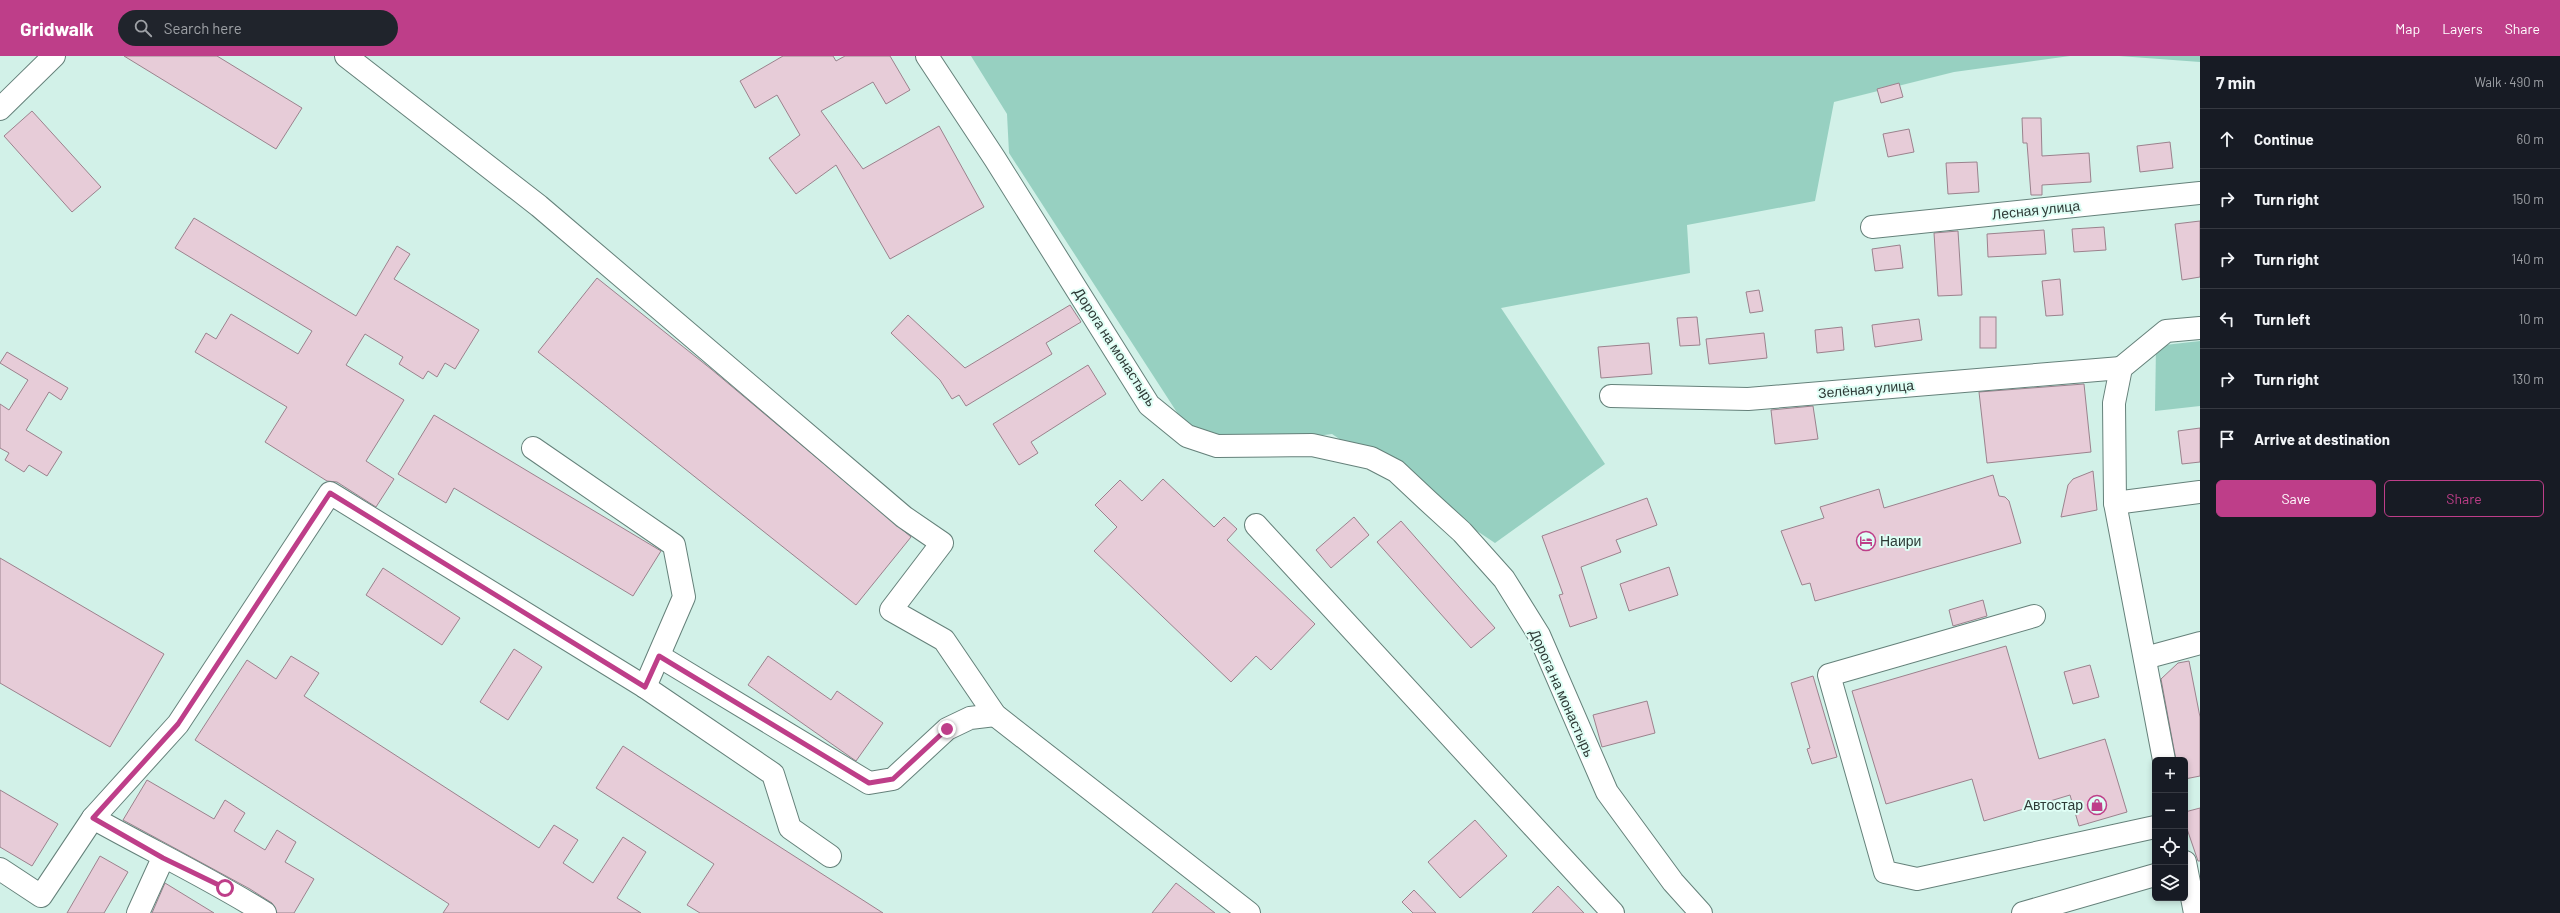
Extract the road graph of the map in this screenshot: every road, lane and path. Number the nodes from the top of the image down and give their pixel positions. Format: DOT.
graph roads {
  1 [pos="54,56"];
  2 [pos="346,56"];
  3 [pos="927,56"];
  4 [pos="0,109"];
  5 [pos="2200,193"];
  6 [pos="1872,227"];
  7 [pos="2200,328"];
  8 [pos="2121,368"];
  9 [pos="1610,396"];
  10 [pos="533,448"];
  11 [pos="2200,492"];
  12 [pos="2115,503"];
  13 [pos="1256,525"];
  14 [pos="2034,616"];
  15 [pos="2200,643"];
  16 [pos="659,656"];
  17 [pos="2145,658"];
  18 [pos="645,687"];
  19 [pos="995,715"];
  20 [pos="2163,757"];
  21 [pos="93,818"];
  22 [pos="2152,828"];
  23 [pos="830,856"];
  24 [pos="163,858"];
  25 [pos="2189,864"];
  26 [pos="0,869"];
  27 [pos="2152,876"];
  28 [pos="138,913"];
  29 [pos="264,913"];
  30 [pos="1249,913"];
  31 [pos="1612,913"];
  32 [pos="1701,913"];
  33 [pos="2023,913"];
  34 [pos="2195,913"];
  1 -- 4 [label="street"];
  2 -- 19 [label="street"];
  3 -- 32 [label="street, Дорога на монастырь"];
  5 -- 6 [label="street, Лесная улица"];
  7 -- 8 [label="street"];
  8 -- 9 [label="street, Зелёная улица"];
  8 -- 12 [label="street"];
  10 -- 16 [label="street"];
  11 -- 12 [label="street"];
  12 -- 17 [label="street"];
  13 -- 31 [label="street"];
  14 -- 22 [label="street"];
  15 -- 17 [label="street"];
  16 -- 18 [label="street"];
  16 -- 19 [label="street"];
  17 -- 20 [label="street"];
  18 -- 21 [label="street"];
  18 -- 23 [label="street"];
  19 -- 30 [label="street"];
  21 -- 24 [label="street"];
  21 -- 26 [label="street"];
  24 -- 28 [label="street"];
  24 -- 29 [label="street"];
  25 -- 34 [label="street"];
  27 -- 33 [label="street"];
}
